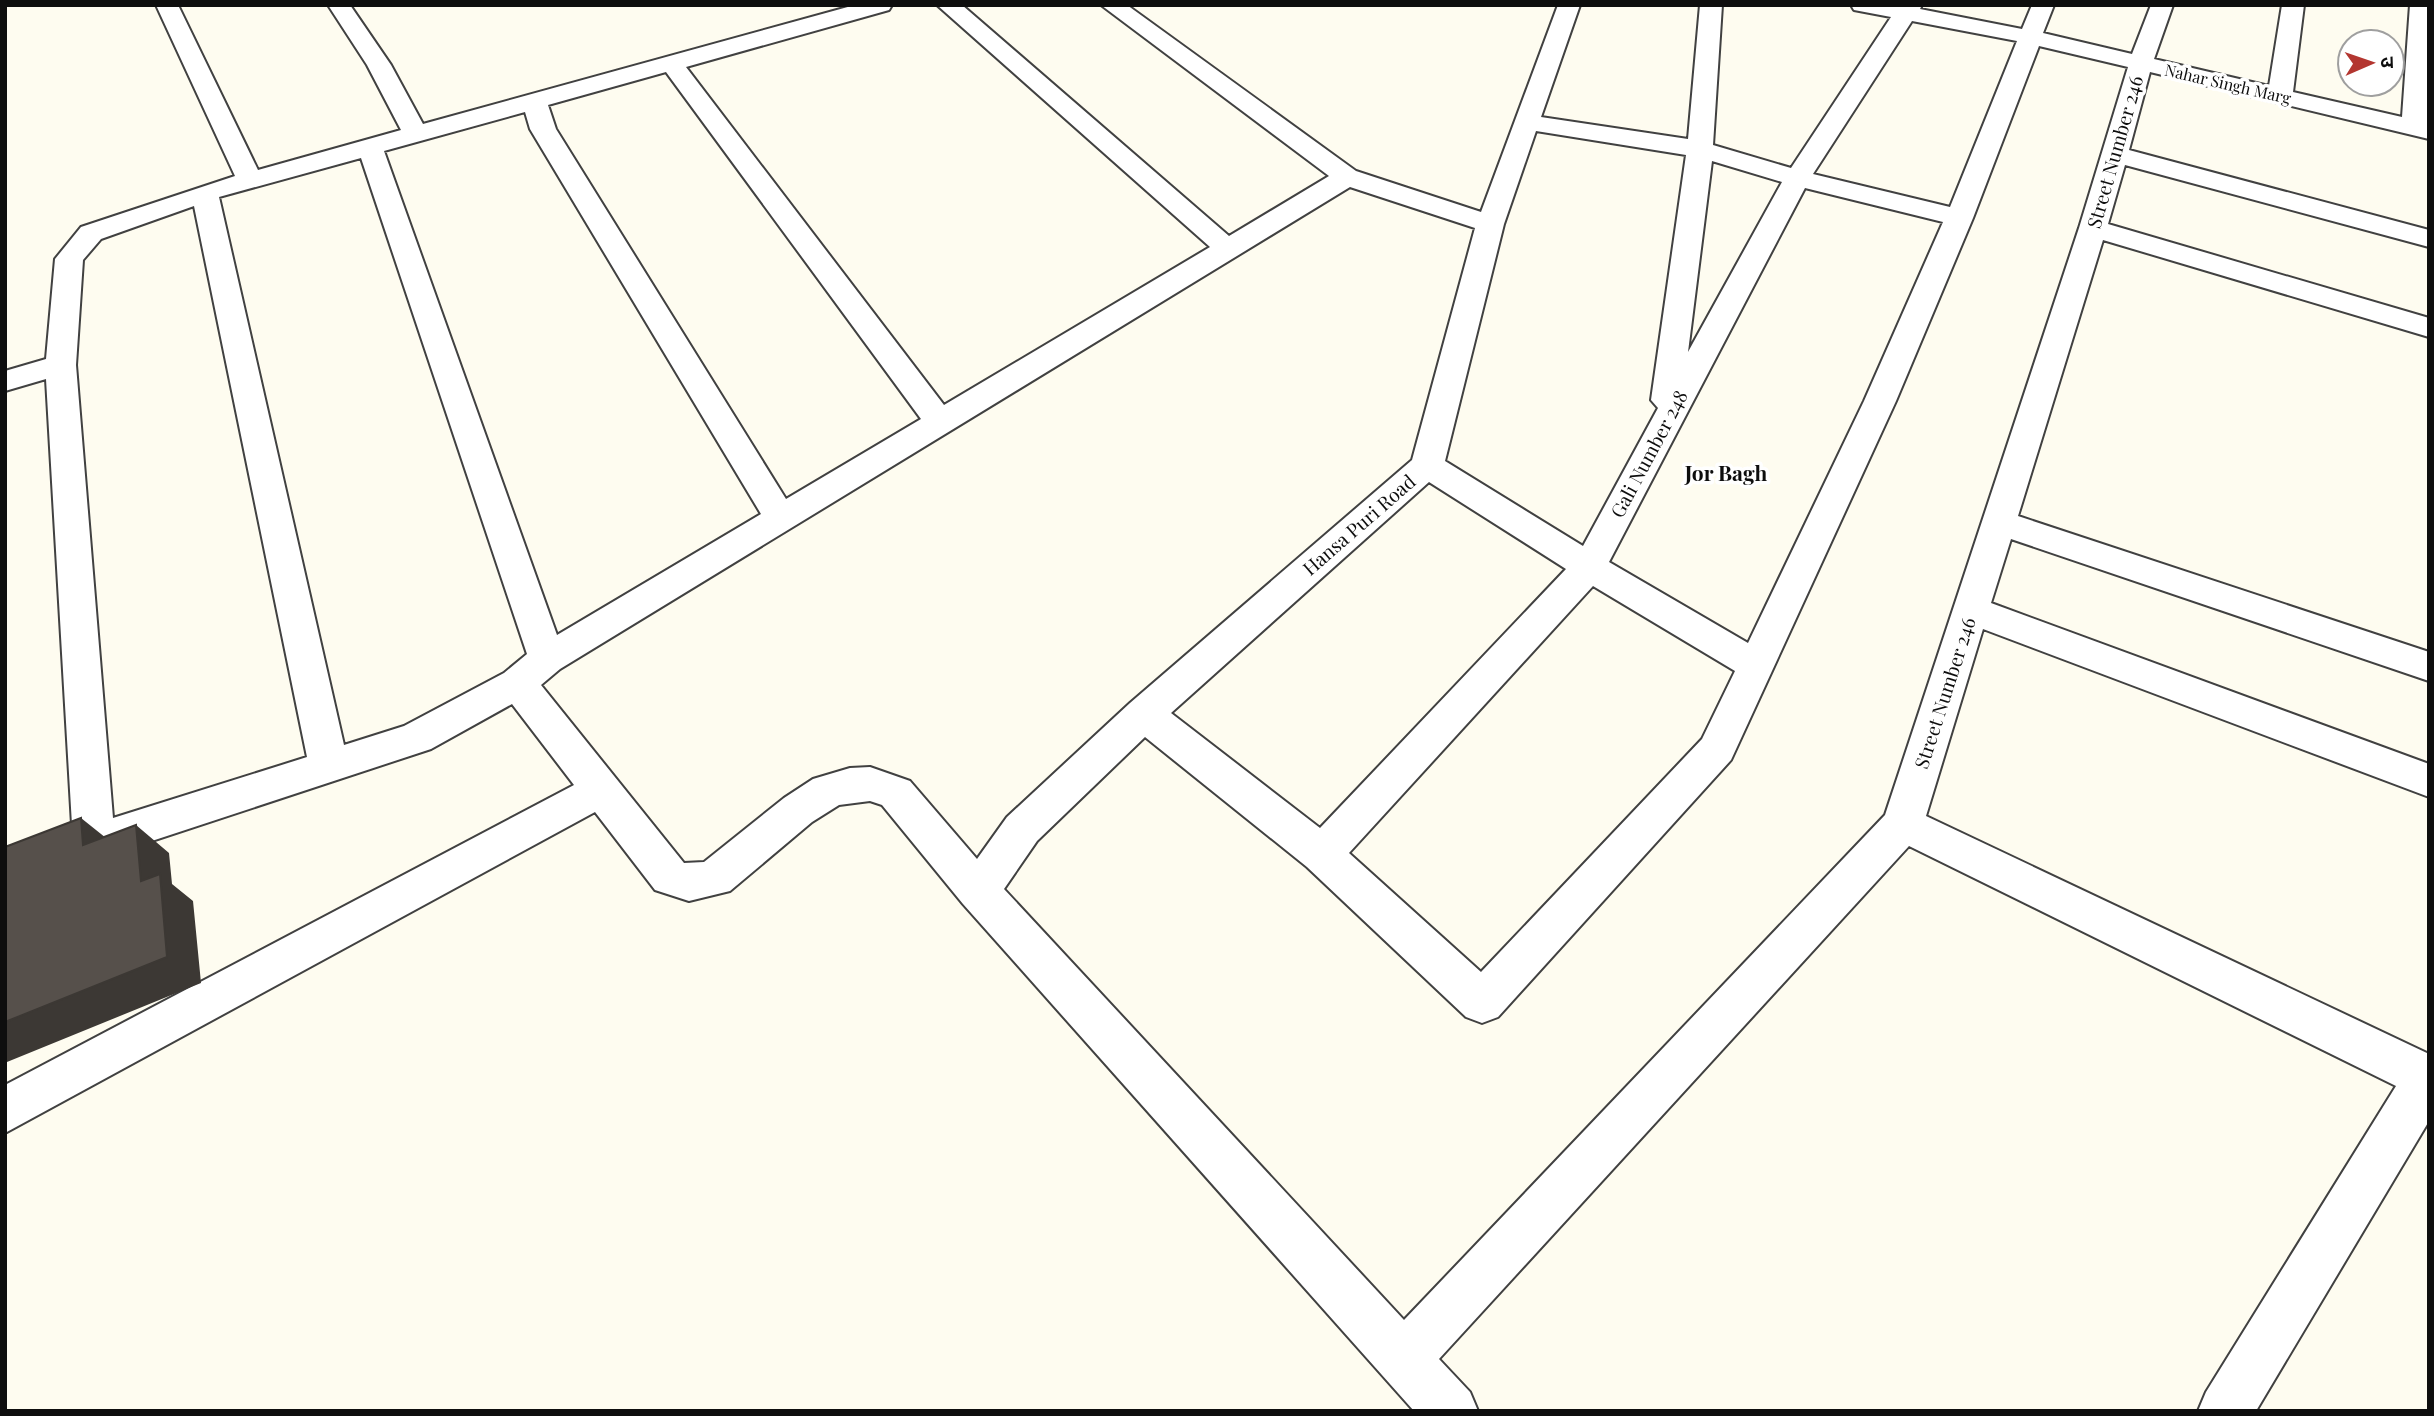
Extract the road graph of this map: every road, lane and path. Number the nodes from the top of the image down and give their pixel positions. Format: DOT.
graph roads {
  1 [pos="167,5"];
  2 [pos="338,5"];
  3 [pos="881,5"];
  4 [pos="948,5"];
  5 [pos="1112,5"];
  6 [pos="1569,5"];
  7 [pos="1711,5"];
  8 [pos="1862,5"];
  9 [pos="2043,5"];
  10 [pos="2162,5"];
  11 [pos="2292,5"];
  12 [pos="2421,5"];
  13 [pos="1909,10"];
  14 [pos="2030,37"];
  15 [pos="671,63"];
  16 [pos="2141,63"];
  17 [pos="2280,96"];
  18 [pos="534,101"];
  19 [pos="1527,122"];
  20 [pos="2421,129"];
  21 [pos="416,134"];
  22 [pos="370,147"];
  23 [pos="1700,149"];
  24 [pos="2115,154"];
  25 [pos="1347,177"];
  26 [pos="1798,178"];
  27 [pos="250,180"];
  28 [pos="205,193"];
  29 [pos="1959,218"];
  30 [pos="1490,224"];
  31 [pos="2093,228"];
  32 [pos="2429,239"];
  33 [pos="1228,249"];
  34 [pos="2429,328"];
  35 [pos="61,365"];
  36 [pos="5,382"];
  37 [pos="939,421"];
  38 [pos="1664,423"];
  39 [pos="1427,465"];
  40 [pos="779,517"];
  41 [pos="2000,523"];
  42 [pos="1589,567"];
  43 [pos="1971,610"];
  44 [pos="1756,666"];
  45 [pos="2429,667"];
  46 [pos="532,671"];
  47 [pos="1144,714"];
  48 [pos="330,766"];
  49 [pos="2429,781"];
  50 [pos="600,790"];
  51 [pos="1903,824"];
  52 [pos="1322,854"];
  53 [pos="978,891"];
  54 [pos="2429,1078"];
  55 [pos="5,1110"];
  56 [pos="1403,1359"];
  57 [pos="1451,1411"];
  58 [pos="2225,1411"];
  1 -- 27 [label="street"];
  2 -- 21 [label="street"];
  3 -- 15 [label="street"];
  4 -- 33 [label="street"];
  5 -- 25 [label="street"];
  6 -- 19 [label="street, Hansa Puri Road"];
  7 -- 23 [label="street"];
  8 -- 13 [label="street, Nahar Singh Marg"];
  9 -- 14 [label="street"];
  10 -- 16 [label="street, Street Number 246"];
  11 -- 17 [label="street"];
  12 -- 20 [label="street"];
  13 -- 14 [label="street, Nahar Singh Marg"];
  13 -- 26 [label="street, Gali Number 248"];
  14 -- 16 [label="street, Nahar Singh Marg"];
  14 -- 29 [label="street"];
  15 -- 18 [label="street"];
  15 -- 37 [label="street"];
  16 -- 17 [label="street, Nahar Singh Marg"];
  16 -- 24 [label="street, Street Number 246"];
  17 -- 20 [label="street, Nahar Singh Marg"];
  18 -- 21 [label="street"];
  18 -- 40 [label="street"];
  19 -- 23 [label="street"];
  19 -- 30 [label="street, Hansa Puri Road"];
  21 -- 22 [label="street"];
  22 -- 27 [label="street"];
  22 -- 46 [label="street"];
  23 -- 26 [label="street"];
  23 -- 38 [label="street"];
  24 -- 31 [label="street, Street Number 246"];
  24 -- 32 [label="street"];
  25 -- 30 [label="street"];
  25 -- 33 [label="street"];
  26 -- 29 [label="street"];
  26 -- 38 [label="street, Gali Number 248"];
  27 -- 28 [label="street"];
  28 -- 35 [label="street"];
  28 -- 48 [label="street"];
  29 -- 44 [label="street"];
  30 -- 39 [label="street, Hansa Puri Road"];
  31 -- 34 [label="street"];
  31 -- 41 [label="street, Street Number 246"];
  33 -- 37 [label="street"];
  35 -- 36 [label="street"];
  35 -- 48 [label="street"];
  37 -- 40 [label="street"];
  38 -- 42 [label="street, Gali Number 248"];
  39 -- 42 [label="street"];
  39 -- 47 [label="street, Hansa Puri Road"];
  40 -- 46 [label="street"];
  41 -- 43 [label="street, Street Number 246"];
  41 -- 45 [label="street"];
  42 -- 44 [label="street"];
  42 -- 52 [label="street, Gali Number 248"];
  43 -- 49 [label="street"];
  43 -- 51 [label="street, Street Number 246"];
  44 -- 52 [label="street"];
  46 -- 48 [label="street"];
  46 -- 50 [label="street"];
  47 -- 52 [label="street"];
  47 -- 53 [label="street, Hansa Puri Road"];
  50 -- 53 [label="street"];
  50 -- 55 [label="street"];
  51 -- 54 [label="street"];
  51 -- 56 [label="street"];
  53 -- 56 [label="street"];
  54 -- 58 [label="street"];
  56 -- 57 [label="street"];
}
